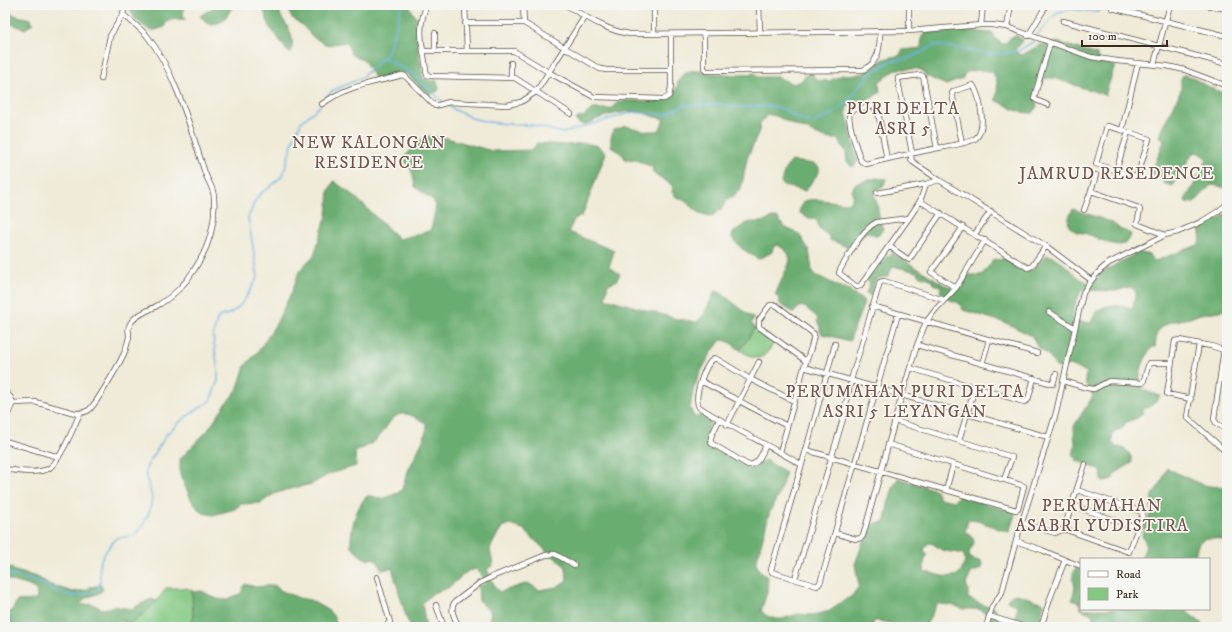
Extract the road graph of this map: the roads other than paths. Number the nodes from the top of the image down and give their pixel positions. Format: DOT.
graph roads {
  1 [pos="125,5"];
  2 [pos="427,5"];
  3 [pos="465,5"];
  4 [pos="523,5"];
  5 [pos="566,5"];
  6 [pos="654,5"];
  7 [pos="759,5"];
  8 [pos="909,5"];
  9 [pos="983,5"];
  10 [pos="1011,5"];
  11 [pos="1045,5"];
  12 [pos="1170,5"];
  13 [pos="1205,5"];
  14 [pos="1112,8"];
  15 [pos="1227,9"];
  16 [pos="123,14"];
  17 [pos="585,16"];
  18 [pos="1063,21"];
  19 [pos="1165,21"];
  20 [pos="465,23"];
  21 [pos="524,23"];
  22 [pos="981,25"];
  23 [pos="1006,27"];
  24 [pos="909,30"];
  25 [pos="880,31"];
  26 [pos="760,32"];
  27 [pos="435,33"];
  28 [pos="654,33"];
  29 [pos="704,33"];
  30 [pos="671,34"];
  31 [pos="1227,36"];
  32 [pos="1030,37"];
  33 [pos="1050,43"];
  34 [pos="1158,46"];
  35 [pos="565,47"];
  36 [pos="423,50"];
  37 [pos="435,50"];
  38 [pos="466,51"];
  39 [pos="511,63"];
  40 [pos="1138,63"];
  41 [pos="1154,64"];
  42 [pos="1227,64"];
  43 [pos="671,70"];
  44 [pos="550,73"];
  45 [pos="511,77"];
  46 [pos="101,79"];
  47 [pos="1227,86"];
  48 [pos="536,92"];
  49 [pos="322,104"];
  50 [pos="1048,105"];
  51 [pos="571,114"];
  52 [pos="1122,130"];
  53 [pos="1128,132"];
  54 [pos="962,143"];
  55 [pos="936,148"];
  56 [pos="912,154"];
  57 [pos="887,159"];
  58 [pos="1116,171"];
  59 [pos="1096,175"];
  60 [pos="939,180"];
  61 [pos="926,184"];
  62 [pos="1091,191"];
  63 [pos="877,194"];
  64 [pos="920,201"];
  65 [pos="1227,204"];
  66 [pos="1084,210"];
  67 [pos="990,211"];
  68 [pos="941,214"];
  69 [pos="909,218"];
  70 [pos="964,227"];
  71 [pos="975,234"];
  72 [pos="1165,235"];
  73 [pos="985,240"];
  74 [pos="889,246"];
  75 [pos="1046,246"];
  76 [pos="1091,280"];
  77 [pos="956,288"];
  78 [pos="944,300"];
  79 [pos="872,306"];
  80 [pos="1049,312"];
  81 [pos="898,314"];
  82 [pos="926,322"];
  83 [pos="1075,328"];
  84 [pos="989,340"];
  85 [pos="835,344"];
  86 [pos="1199,344"];
  87 [pos="917,345"];
  88 [pos="1225,350"];
  89 [pos="1036,353"];
  90 [pos="806,360"];
  91 [pos="759,362"];
  92 [pos="1171,362"];
  93 [pos="982,364"];
  94 [pos="804,367"];
  95 [pos="910,368"];
  96 [pos="828,374"];
  97 [pos="1056,374"];
  98 [pos="1034,378"];
  99 [pos="750,379"];
  100 [pos="851,380"];
  101 [pos="701,381"];
  102 [pos="1063,381"];
  103 [pos="876,388"];
  104 [pos="975,388"];
  105 [pos="5,391"];
  106 [pos="902,395"];
  107 [pos="1191,399"];
  108 [pos="794,401"];
  109 [pos="739,402"];
  110 [pos="13,403"];
  111 [pos="80,413"];
  112 [pos="967,414"];
  113 [pos="5,420"];
  114 [pos="719,420"];
  115 [pos="895,421"];
  116 [pos="728,425"];
  117 [pos="787,426"];
  118 [pos="1227,430"];
  119 [pos="1048,437"];
  120 [pos="959,440"];
  121 [pos="5,441"];
  122 [pos="888,444"];
  123 [pos="766,445"];
  124 [pos="806,450"];
  125 [pos="1224,450"];
  126 [pos="780,452"];
  127 [pos="59,457"];
  128 [pos="832,457"];
  129 [pos="855,464"];
  130 [pos="1085,464"];
  131 [pos="802,465"];
  132 [pos="953,465"];
  133 [pos="5,469"];
  134 [pos="881,471"];
  135 [pos="1004,480"];
  136 [pos="946,490"];
  137 [pos="1077,490"];
  138 [pos="1071,505"];
  139 [pos="1022,523"];
  140 [pos="1138,528"];
  141 [pos="1064,529"];
  142 [pos="835,533"];
  143 [pos="1016,541"];
  144 [pos="1065,560"];
  145 [pos="574,565"];
  146 [pos="1080,566"];
  147 [pos="377,577"];
  148 [pos="796,579"];
  149 [pos="436,605"];
  150 [pos="989,616"];
  151 [pos="385,627"];
  152 [pos="444,627"];
  153 [pos="459,627"];
  154 [pos="986,627"];
  155 [pos="1025,627"];
  156 [pos="1042,627"];
  1 -- 16 [label="street"];
  2 -- 36 [label="street"];
  3 -- 20 [label="street"];
  4 -- 21 [label="street"];
  5 -- 17 [label="street"];
  6 -- 28 [label="street"];
  7 -- 26 [label="street"];
  8 -- 24 [label="street"];
  9 -- 22 [label="street"];
  10 -- 23 [label="street"];
  11 -- 32 [label="street"];
  12 -- 19 [label="street"];
  13 -- 15 [label="street"];
  14 -- 19 [label="street"];
  16 -- 46 [label="street"];
  16 -- 111 [label="street"];
  17 -- 28 [label="street"];
  17 -- 35 [label="street"];
  18 -- 34 [label="street"];
  19 -- 31 [label="street"];
  19 -- 34 [label="street"];
  20 -- 21 [label="street"];
  20 -- 38 [label="street"];
  21 -- 35 [label="street"];
  22 -- 23 [label="street"];
  22 -- 24 [label="street"];
  23 -- 32 [label="street"];
  24 -- 25 [label="street"];
  25 -- 26 [label="street"];
  25 -- 29 [label="street"];
  26 -- 29 [label="street"];
  27 -- 37 [label="street"];
  28 -- 30 [label="street"];
  29 -- 30 [label="street"];
  30 -- 43 [label="street"];
  32 -- 33 [label="street"];
  33 -- 40 [label="street"];
  33 -- 50 [label="street"];
  34 -- 41 [label="street"];
  34 -- 42 [label="street"];
  35 -- 43 [label="street"];
  35 -- 44 [label="street"];
  36 -- 37 [label="street"];
  36 -- 45 [label="street"];
  37 -- 38 [label="street"];
  38 -- 44 [label="street"];
  39 -- 45 [label="street"];
  40 -- 41 [label="street"];
  40 -- 52 [label="street"];
  41 -- 47 [label="street"];
  43 -- 44 [label="street"];
  44 -- 48 [label="street"];
  45 -- 48 [label="street"];
  48 -- 49 [label="street"];
  48 -- 51 [label="street"];
  52 -- 53 [label="street"];
  52 -- 58 [label="street"];
  53 -- 58 [label="street"];
  53 -- 58 [label="street"];
  54 -- 54 [label="street"];
  54 -- 55 [label="street"];
  55 -- 56 [label="street"];
  55 -- 56 [label="street"];
  56 -- 57 [label="street"];
  56 -- 60 [label="street"];
  57 -- 57 [label="street"];
  59 -- 62 [label="street"];
  60 -- 61 [label="street"];
  60 -- 67 [label="street"];
  61 -- 63 [label="street"];
  61 -- 64 [label="street"];
  62 -- 66 [label="street"];
  62 -- 72 [label="street"];
  64 -- 68 [label="street"];
  64 -- 69 [label="street"];
  65 -- 72 [label="street"];
  67 -- 71 [label="street"];
  67 -- 75 [label="street"];
  68 -- 70 [label="street"];
  68 -- 74 [label="street"];
  69 -- 74 [label="street"];
  69 -- 74 [label="street"];
  70 -- 71 [label="street"];
  70 -- 77 [label="street"];
  71 -- 73 [label="street"];
  72 -- 76 [label="street"];
  73 -- 75 [label="street"];
  73 -- 77 [label="street"];
  75 -- 76 [label="street"];
  76 -- 83 [label="street"];
  77 -- 78 [label="street"];
  78 -- 79 [label="street"];
  78 -- 82 [label="street"];
  79 -- 81 [label="street"];
  79 -- 100 [label="street"];
  80 -- 83 [label="street"];
  81 -- 82 [label="street"];
  81 -- 103 [label="street"];
  82 -- 84 [label="street"];
  82 -- 87 [label="street"];
  83 -- 102 [label="street"];
  84 -- 89 [label="street"];
  84 -- 93 [label="street"];
  85 -- 96 [label="street"];
  86 -- 88 [label="street"];
  86 -- 92 [label="street"];
  86 -- 107 [label="street"];
  87 -- 93 [label="street"];
  87 -- 95 [label="street"];
  88 -- 118 [label="street"];
  90 -- 90 [label="street"];
  90 -- 94 [label="street"];
  91 -- 99 [label="street"];
  92 -- 102 [label="street"];
  92 -- 107 [label="street"];
  93 -- 98 [label="street"];
  94 -- 96 [label="street"];
  94 -- 108 [label="street"];
  95 -- 104 [label="street"];
  95 -- 106 [label="street"];
  96 -- 100 [label="street"];
  96 -- 124 [label="street"];
  97 -- 98 [label="street"];
  98 -- 104 [label="street"];
  99 -- 101 [label="street"];
  99 -- 108 [label="street"];
  99 -- 109 [label="street"];
  100 -- 103 [label="street"];
  100 -- 128 [label="street"];
  101 -- 109 [label="street"];
  101 -- 114 [label="street"];
  102 -- 119 [label="street"];
  103 -- 106 [label="street"];
  103 -- 129 [label="street"];
  104 -- 112 [label="street"];
  105 -- 110 [label="street"];
  106 -- 112 [label="street"];
  106 -- 115 [label="street"];
  107 -- 125 [label="street"];
  108 -- 117 [label="street"];
  109 -- 116 [label="street"];
  109 -- 117 [label="street"];
  110 -- 111 [label="street"];
  110 -- 113 [label="street"];
  111 -- 127 [label="street"];
  112 -- 119 [label="street"];
  112 -- 120 [label="street"];
  114 -- 116 [label="street"];
  114 -- 123 [label="street"];
  115 -- 120 [label="street"];
  115 -- 122 [label="street"];
  116 -- 123 [label="street"];
  117 -- 126 [label="street"];
  119 -- 139 [label="street"];
  120 -- 135 [label="street"];
  121 -- 127 [label="street"];
  122 -- 132 [label="street"];
  122 -- 134 [label="street"];
  123 -- 126 [label="street"];
  124 -- 128 [label="street"];
  124 -- 131 [label="street"];
  126 -- 131 [label="street"];
  127 -- 133 [label="street"];
  128 -- 129 [label="street"];
  128 -- 148 [label="street"];
  129 -- 134 [label="street"];
  129 -- 142 [label="street"];
  130 -- 137 [label="street"];
  131 -- 148 [label="street"];
  132 -- 135 [label="street"];
  132 -- 136 [label="street"];
  134 -- 136 [label="street"];
  134 -- 142 [label="street"];
  135 -- 136 [label="street"];
  137 -- 138 [label="street"];
  137 -- 140 [label="street"];
  138 -- 140 [label="street"];
  138 -- 141 [label="street"];
  139 -- 141 [label="street"];
  139 -- 143 [label="street"];
  140 -- 141 [label="street"];
  142 -- 148 [label="street"];
  143 -- 144 [label="street"];
  143 -- 150 [label="street"];
  144 -- 146 [label="street"];
  144 -- 156 [label="street"];
  145 -- 153 [label="street"];
  147 -- 151 [label="street"];
  149 -- 152 [label="street"];
  150 -- 154 [label="street"];
  150 -- 155 [label="street"];
}
